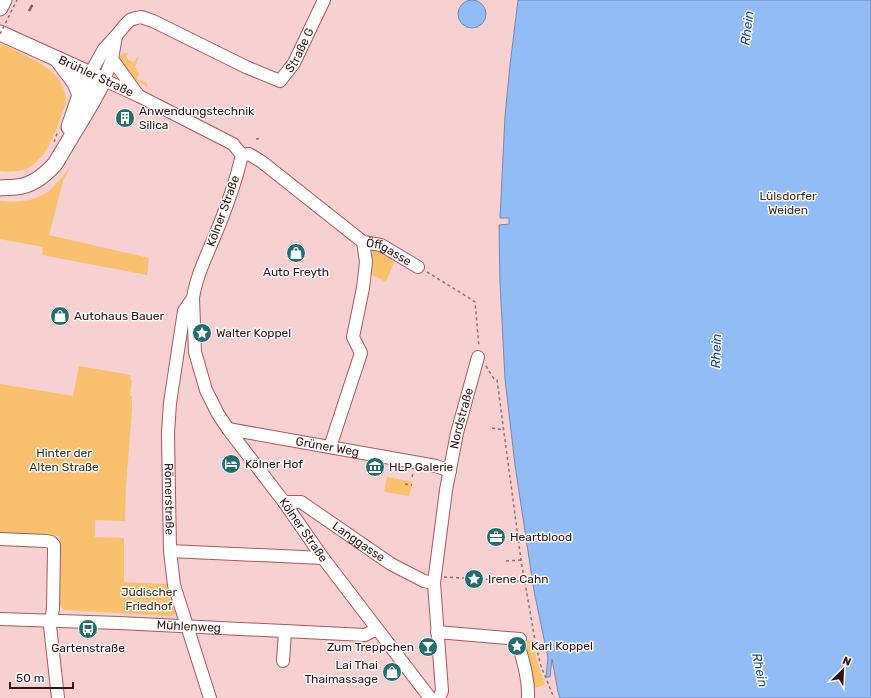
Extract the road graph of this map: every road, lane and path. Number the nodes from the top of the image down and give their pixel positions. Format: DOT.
graph roads {
  1 [pos="4,0"];
  2 [pos="17,0"];
  3 [pos="324,0"];
  4 [pos="0,8"];
  5 [pos="0,33"];
  6 [pos="116,36"];
  7 [pos="56,58"];
  8 [pos="112,59"];
  9 [pos="97,77"];
  10 [pos="80,95"];
  11 [pos="139,96"];
  12 [pos="60,126"];
  13 [pos="261,138"];
  14 [pos="256,139"];
  15 [pos="56,150"];
  16 [pos="242,155"];
  17 [pos="0,188"];
  18 [pos="363,242"];
  19 [pos="418,267"];
  20 [pos="193,298"];
  21 [pos="195,352"];
  22 [pos="176,358"];
  23 [pos="482,361"];
  24 [pos="492,428"];
  25 [pos="228,429"];
  26 [pos="504,430"];
  27 [pos="330,447"];
  28 [pos="450,471"];
  29 [pos="405,484"];
  30 [pos="412,485"];
  31 [pos="284,502"];
  32 [pos="0,539"];
  33 [pos="170,551"];
  34 [pos="323,558"];
  35 [pos="521,560"];
  36 [pos="506,561"];
  37 [pos="435,579"];
  38 [pos="524,581"];
  39 [pos="0,619"];
  40 [pos="51,620"];
  41 [pos="187,626"];
  42 [pos="377,629"];
  43 [pos="285,631"];
  44 [pos="437,632"];
  45 [pos="283,662"];
  46 [pos="58,698"];
  47 [pos="210,698"];
  48 [pos="430,698"];
  49 [pos="439,698"];
  50 [pos="528,698"];
  51 [pos="554,698"];
  1 -- 4 [label="main road"];
  2 -- 5 [label="path, bridge"];
  3 -- 6 [label="street, Straße G"];
  5 -- 7 [label="main road, Brühler Straße"];
  6 -- 8 [label="street"];
  6 -- 9 [label="street"];
  7 -- 9 [label="main road, Brühler Straße"];
  7 -- 10 [label="main road"];
  8 -- 9 [label="street"];
  8 -- 11 [label="street"];
  9 -- 10 [label="main road"];
  9 -- 11 [label="street, Brühler Straße"];
  9 -- 15 [label="main road"];
  10 -- 15 [label="main road"];
  11 -- 16 [label="street, Brühler Straße"];
  12 -- 15 [label="path"];
  13 -- 14 [label="path"];
  15 -- 17 [label="main road"];
  16 -- 18 [label="street, Öffgasse"];
  16 -- 20 [label="street, Kölner Straße"];
  18 -- 19 [label="street, Öffgasse"];
  18 -- 27 [label="street"];
  19 -- 23 [label="path, Öffgasse"];
  20 -- 21 [label="street, Kölner Straße"];
  20 -- 22 [label="street, Römerstraße"];
  21 -- 22 [label="street"];
  21 -- 25 [label="street, Kölner Straße"];
  22 -- 33 [label="street, Römerstraße"];
  23 -- 26 [label="path"];
  23 -- 28 [label="street, Nordstraße"];
  24 -- 26 [label="path"];
  25 -- 27 [label="street, Grüner Weg"];
  25 -- 31 [label="street, Kölner Straße"];
  26 -- 35 [label="path"];
  27 -- 28 [label="street, Grüner Weg"];
  28 -- 37 [label="street, Nordstraße"];
  29 -- 30 [label="path"];
  31 -- 34 [label="street, Kölner Straße"];
  31 -- 37 [label="street, Langgasse"];
  32 -- 40 [label="street"];
  33 -- 34 [label="street"];
  33 -- 41 [label="street, Römerstraße"];
  34 -- 42 [label="street, Kölner Straße"];
  35 -- 36 [label="path"];
  35 -- 38 [label="path"];
  37 -- 38 [label="path"];
  37 -- 44 [label="street, Nordstraße"];
  38 -- 51 [label="path"];
  39 -- 40 [label="street, Mühlenweg"];
  40 -- 41 [label="street, Mühlenweg"];
  40 -- 46 [label="street"];
  41 -- 43 [label="street, Mühlenweg"];
  41 -- 47 [label="street, Römerstraße"];
  42 -- 43 [label="street, Mühlenweg"];
  42 -- 48 [label="street, Kölner Straße"];
  43 -- 45 [label="street"];
  44 -- 49 [label="street, Nordstraße"];
  44 -- 50 [label="street"];
}
